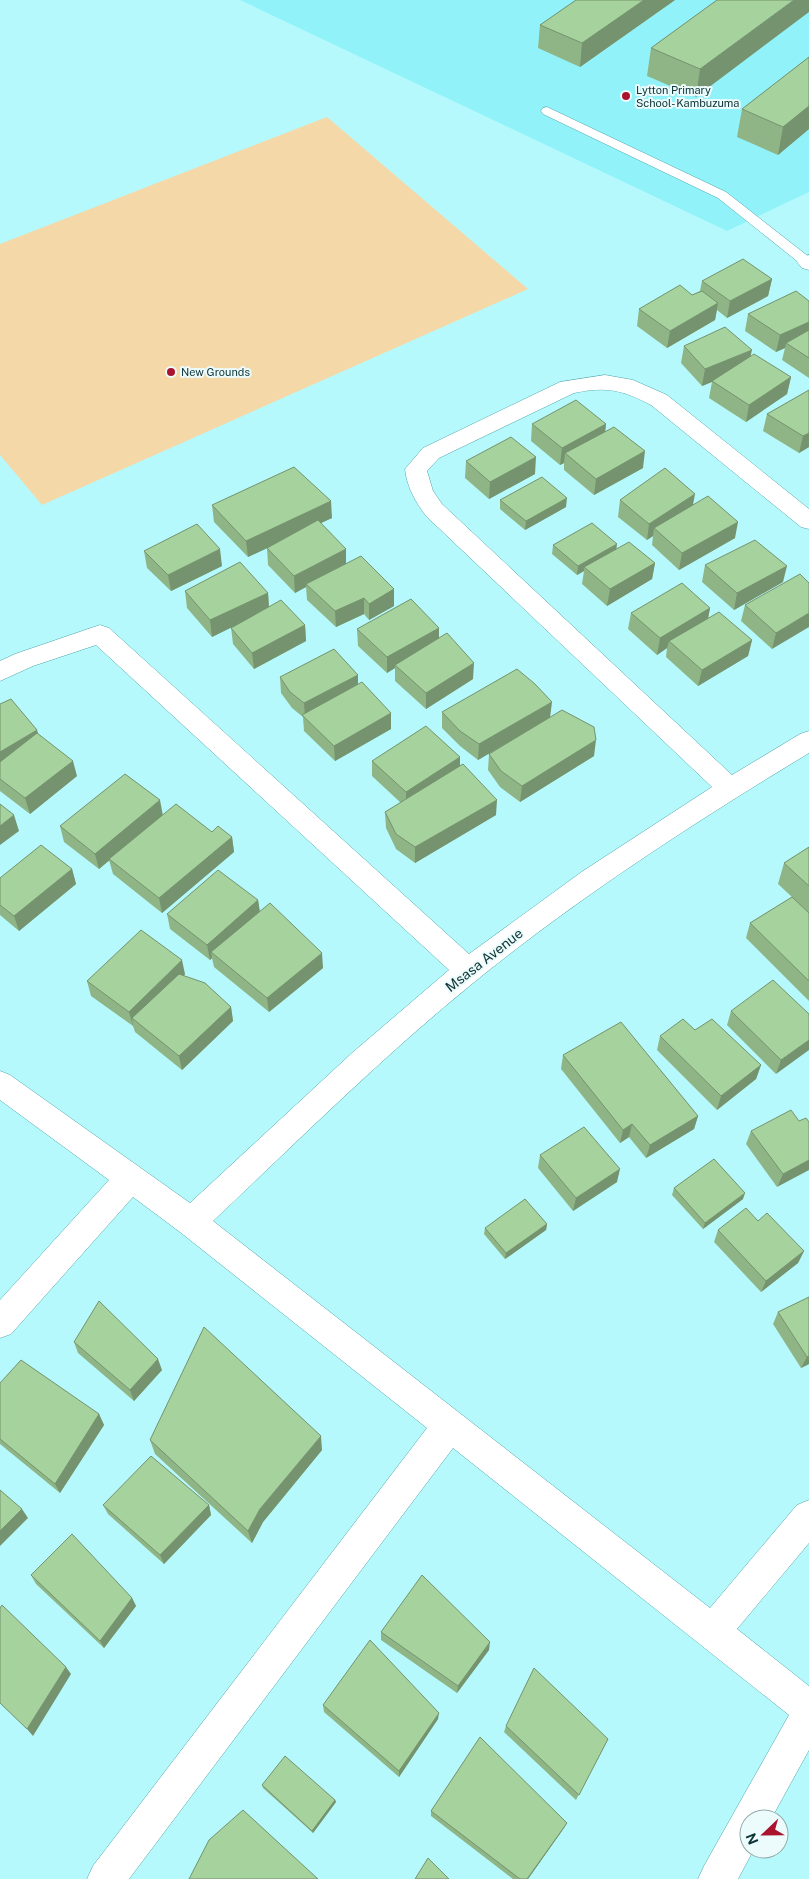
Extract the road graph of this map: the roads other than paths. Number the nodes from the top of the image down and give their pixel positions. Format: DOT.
graph roads {
  1 [pos="547,111"];
  2 [pos="808,263"];
  3 [pos="809,521"];
  4 [pos="0,672"];
  5 [pos="809,741"];
  6 [pos="730,788"];
  7 [pos="468,971"];
  8 [pos="0,1084"];
  9 [pos="131,1178"];
  10 [pos="191,1222"];
  11 [pos="0,1323"];
  12 [pos="450,1425"];
  13 [pos="809,1517"];
  14 [pos="713,1631"];
  15 [pos="809,1708"];
  16 [pos="809,1716"];
  17 [pos="757,1809"];
  18 [pos="739,1840"];
  19 [pos="106,1879"];
  20 [pos="717,1879"];
  1 -- 2 [label="lane"];
  3 -- 6 [label="street"];
  4 -- 7 [label="street"];
  5 -- 6 [label="street, Msasa Avenue"];
  6 -- 7 [label="street, Msasa Avenue"];
  7 -- 10 [label="street, Msasa Avenue"];
  8 -- 9 [label="street"];
  9 -- 10 [label="street"];
  9 -- 11 [label="street"];
  10 -- 12 [label="street"];
  12 -- 14 [label="street"];
  12 -- 19 [label="street"];
  13 -- 14 [label="street"];
  14 -- 15 [label="street"];
  16 -- 17 [label="street"];
  18 -- 20 [label="street"];
}
